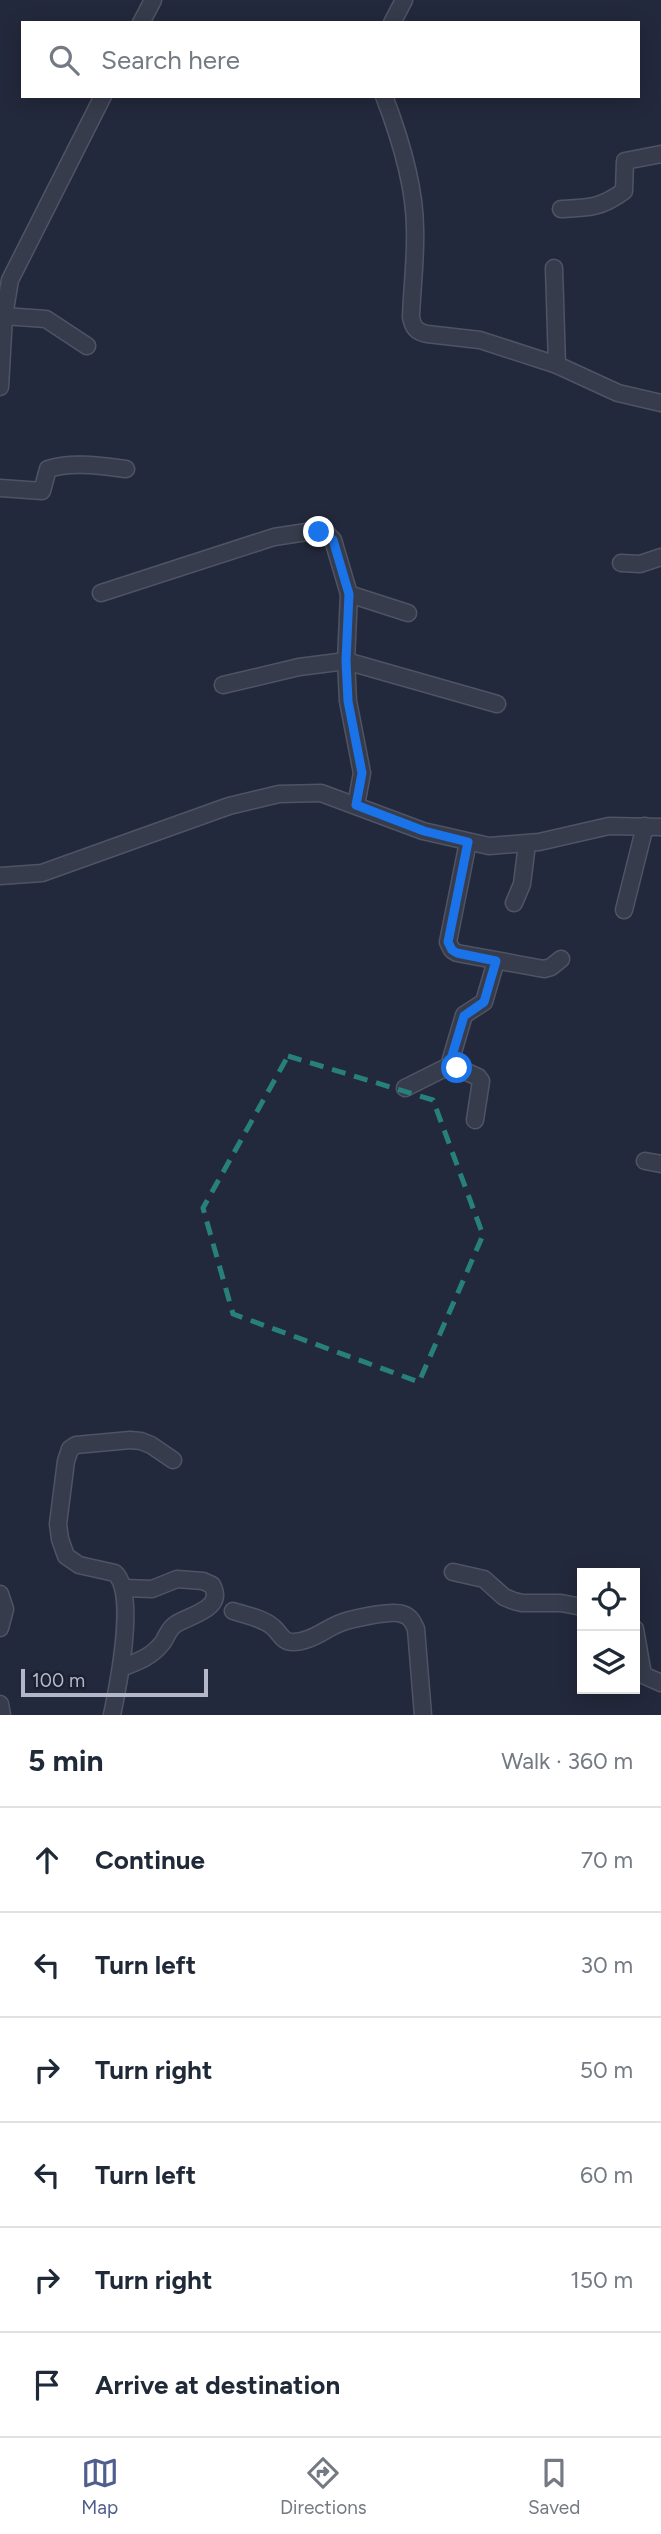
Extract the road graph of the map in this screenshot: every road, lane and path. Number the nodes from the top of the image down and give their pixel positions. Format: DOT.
graph roads {
  1 [pos="153,0"];
  2 [pos="404,0"];
  3 [pos="142,21"];
  4 [pos="393,21"];
  5 [pos="102,98"];
  6 [pos="385,98"];
  7 [pos="661,154"];
  8 [pos="561,209"];
  9 [pos="554,268"];
  10 [pos="7,316"];
  11 [pos="88,346"];
  12 [pos="556,365"];
  13 [pos="0,387"];
  14 [pos="661,404"];
  15 [pos="126,469"];
  16 [pos="0,488"];
  17 [pos="661,557"];
  18 [pos="621,563"];
  19 [pos="101,593"];
  20 [pos="349,594"];
  21 [pos="408,612"];
  22 [pos="346,661"];
  23 [pos="223,685"];
  24 [pos="497,704"];
  25 [pos="356,805"];
  26 [pos="653,827"];
  27 [pos="468,842"];
  28 [pos="527,844"];
  29 [pos="0,876"];
  30 [pos="514,902"];
  31 [pos="624,910"];
  32 [pos="561,959"];
  33 [pos="496,961"];
  34 [pos="451,1065"];
  35 [pos="405,1088"];
  36 [pos="475,1120"];
  37 [pos="173,1460"];
  38 [pos="453,1572"];
  39 [pos="124,1588"];
  40 [pos="0,1594"];
  41 [pos="577,1606"];
  42 [pos="233,1611"];
  43 [pos="0,1628"];
  44 [pos="635,1631"];
  45 [pos="121,1668"];
  46 [pos="661,1683"];
  47 [pos="0,1704"];
  48 [pos="2,1715"];
  49 [pos="112,1715"];
  50 [pos="423,1715"];
  1 -- 3 [label="street"];
  2 -- 4 [label="street"];
  5 -- 10 [label="street"];
  6 -- 12 [label="street"];
  7 -- 8 [label="street"];
  9 -- 12 [label="street"];
  10 -- 11 [label="street"];
  10 -- 13 [label="street"];
  12 -- 14 [label="street"];
  15 -- 16 [label="street"];
  17 -- 18 [label="street"];
  19 -- 20 [label="street"];
  20 -- 21 [label="street"];
  20 -- 22 [label="street"];
  22 -- 23 [label="street"];
  22 -- 24 [label="street"];
  22 -- 25 [label="street"];
  25 -- 27 [label="street"];
  25 -- 29 [label="street"];
  26 -- 28 [label="street"];
  26 -- 31 [label="street"];
  27 -- 28 [label="street"];
  27 -- 33 [label="street"];
  28 -- 30 [label="street"];
  32 -- 33 [label="street"];
  33 -- 34 [label="street"];
  34 -- 35 [label="street"];
  34 -- 36 [label="street"];
  37 -- 39 [label="street"];
  38 -- 41 [label="street"];
  39 -- 45 [label="street"];
  39 -- 45 [label="street"];
  40 -- 43 [label="street"];
  42 -- 50 [label="street"];
  44 -- 46 [label="street"];
  45 -- 49 [label="street"];
  47 -- 48 [label="street"];
}
